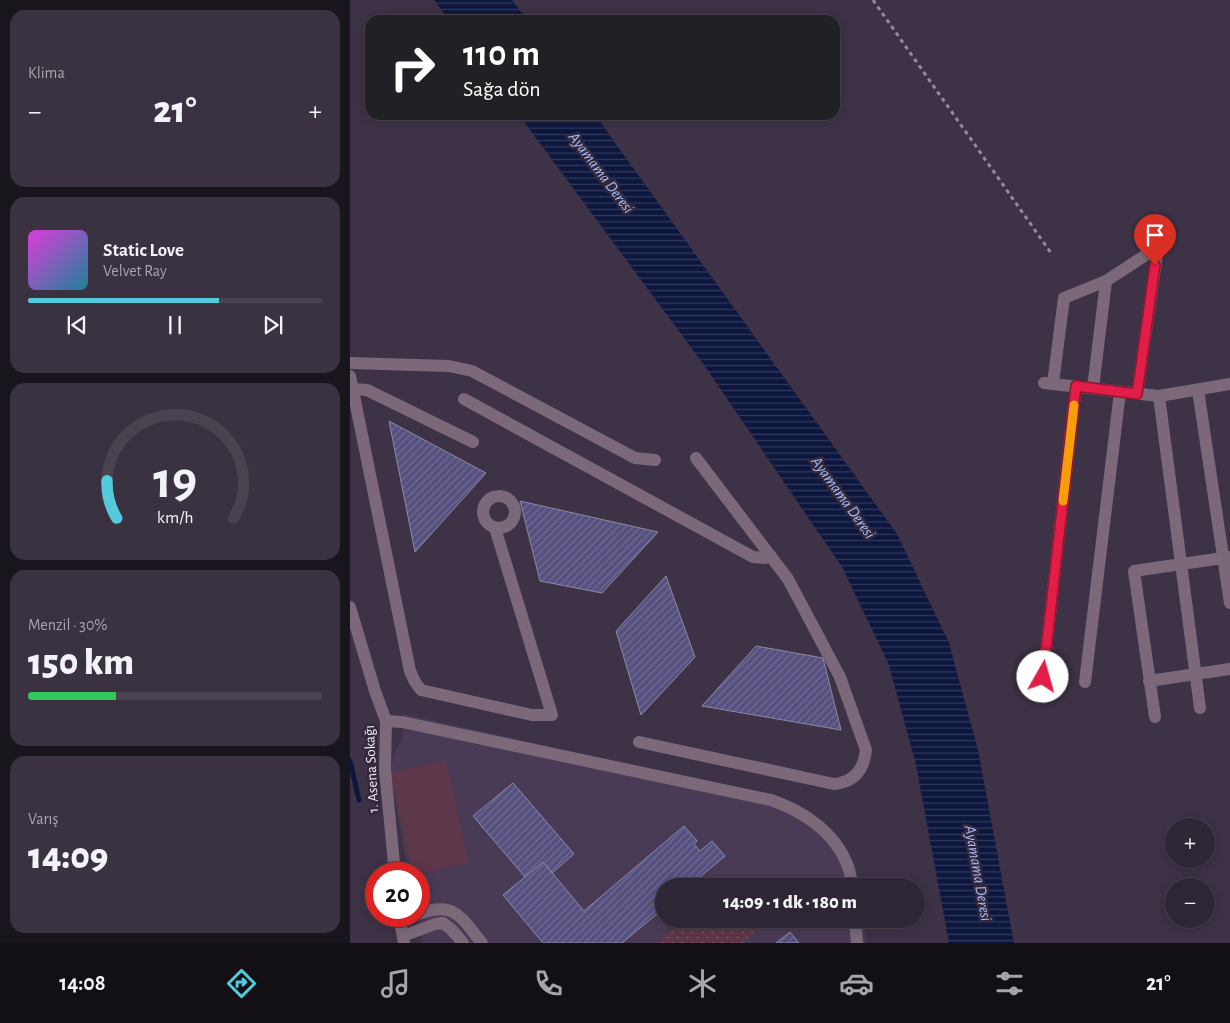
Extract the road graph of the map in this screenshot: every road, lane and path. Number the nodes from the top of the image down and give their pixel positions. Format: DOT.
graph roads {
  1 [pos="873,0"];
  2 [pos="1051,253"];
  3 [pos="1106,281"];
  4 [pos="350,363"];
  5 [pos="351,383"];
  6 [pos="1230,384"];
  7 [pos="1076,386"];
  8 [pos="1093,388"];
  9 [pos="1198,390"];
  10 [pos="1120,392"];
  11 [pos="1137,394"];
  12 [pos="1159,396"];
  13 [pos="464,400"];
  14 [pos="473,442"];
  15 [pos="696,458"];
  16 [pos="656,460"];
  17 [pos="495,528"];
  18 [pos="771,556"];
  19 [pos="1227,557"];
  20 [pos="1181,564"];
  21 [pos="1230,603"];
  22 [pos="350,607"];
  23 [pos="1230,669"];
  24 [pos="1195,674"];
  25 [pos="1043,677"];
  26 [pos="1149,681"];
  27 [pos="1085,682"];
  28 [pos="1200,708"];
  29 [pos="1155,717"];
  30 [pos="386,721"];
  31 [pos="639,742"];
  32 [pos="394,862"];
  33 [pos="851,878"];
  34 [pos="430,910"];
  35 [pos="856,928"];
  36 [pos="404,939"];
  37 [pos="463,943"];
  38 [pos="482,943"];
  39 [pos="857,943"];
  1 -- 2 [label="path"];
  3 -- 7 [label="street"];
  3 -- 8 [label="street"];
  3 -- 11 [label="street"];
  4 -- 16 [label="street"];
  5 -- 14 [label="street"];
  5 -- 17 [label="street"];
  6 -- 9 [label="street"];
  7 -- 8 [label="street"];
  7 -- 25 [label="street"];
  8 -- 10 [label="street"];
  9 -- 12 [label="street"];
  9 -- 19 [label="street"];
  10 -- 11 [label="street"];
  10 -- 27 [label="street"];
  11 -- 12 [label="street"];
  12 -- 20 [label="street"];
  13 -- 18 [label="street"];
  15 -- 18 [label="street"];
  18 -- 31 [label="street"];
  19 -- 20 [label="street"];
  19 -- 21 [label="street"];
  20 -- 24 [label="street"];
  20 -- 26 [label="street"];
  22 -- 30 [label="street, 1. Asena Sokağı"];
  23 -- 24 [label="street"];
  24 -- 26 [label="street"];
  24 -- 28 [label="street"];
  26 -- 29 [label="street"];
  30 -- 32 [label="street, 1. Asena Sokağı"];
  30 -- 33 [label="street"];
  34 -- 38 [label="street"];
  35 -- 39 [label="street"];
  36 -- 37 [label="street"];
}
